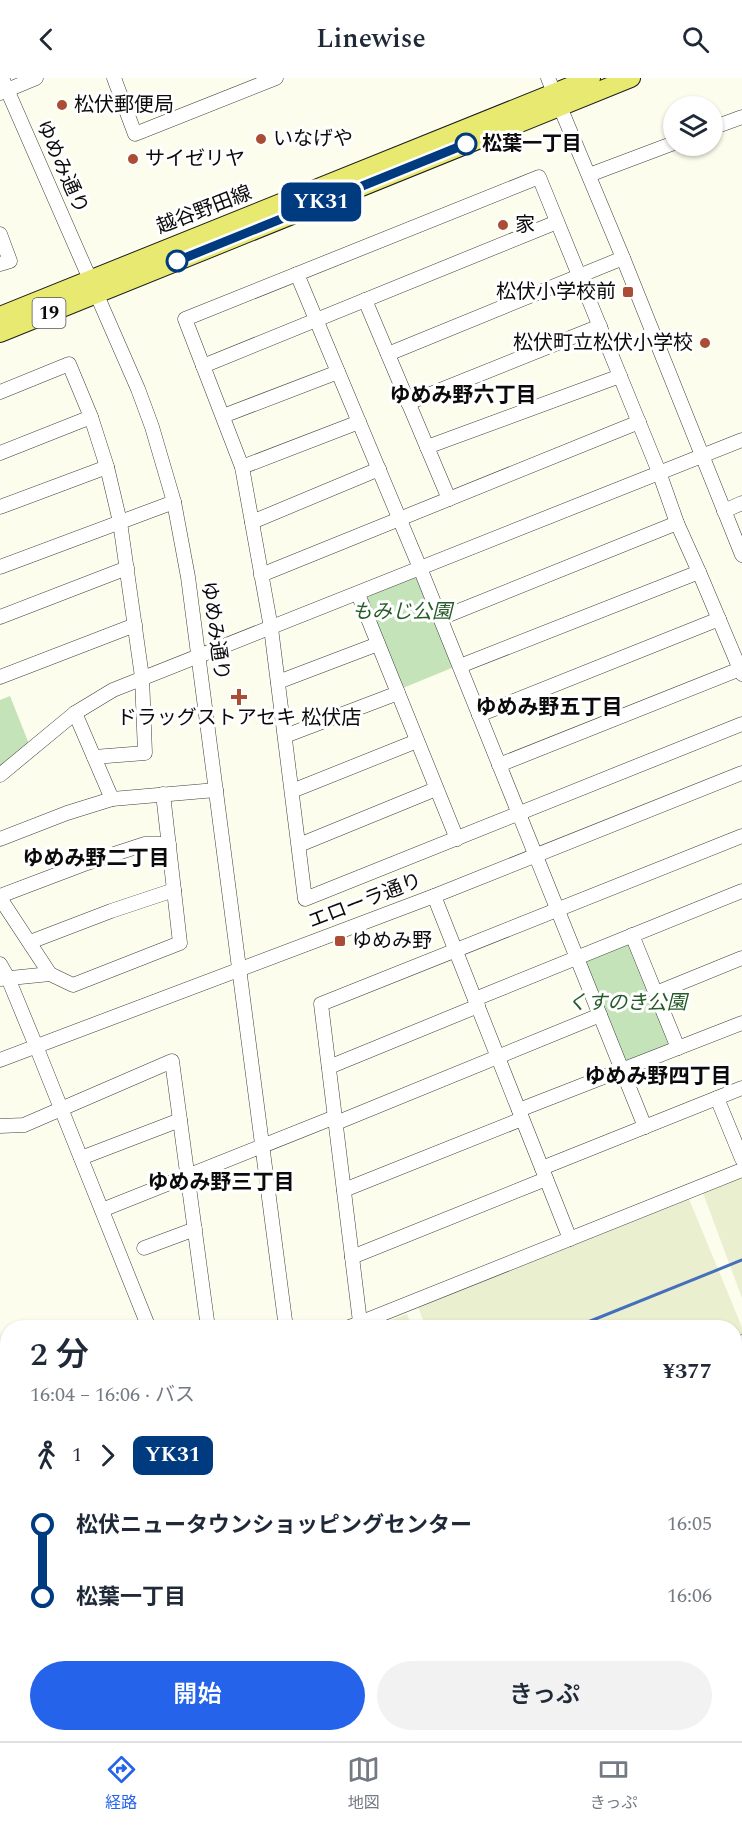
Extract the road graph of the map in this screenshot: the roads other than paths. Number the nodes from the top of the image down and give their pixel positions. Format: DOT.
graph roads {
  1 [pos="36,78"];
  2 [pos="114,78"];
  3 [pos="276,78"];
  4 [pos="591,78"];
  5 [pos="631,78"];
  6 [pos="3,87"];
  7 [pos="555,92"];
  8 [pos="742,117"];
  9 [pos="723,124"];
  10 [pos="663,147"];
  11 [pos="589,175"];
  12 [pos="557,222"];
  13 [pos="0,234"];
  14 [pos="623,258"];
  15 [pos="0,264"];
  16 [pos="297,274"];
  17 [pos="579,276"];
  18 [pos="94,286"];
  19 [pos="365,300"];
  20 [pos="0,316"];
  21 [pos="316,320"];
  22 [pos="600,326"];
  23 [pos="0,333"];
  24 [pos="388,354"];
  25 [pos="203,366"];
  26 [pos="338,372"];
  27 [pos="620,376"];
  28 [pos="0,392"];
  29 [pos="408,403"];
  30 [pos="91,417"];
  31 [pos="223,417"];
  32 [pos="359,422"];
  33 [pos="639,422"];
  34 [pos="742,440"];
  35 [pos="427,447"];
  36 [pos="0,453"];
  37 [pos="701,456"];
  38 [pos="107,467"];
  39 [pos="242,467"];
  40 [pos="379,469"];
  41 [pos="659,472"];
  42 [pos="449,499"];
  43 [pos="174,502"];
  44 [pos="742,503"];
  45 [pos="0,507"];
  46 [pos="724,511"];
  47 [pos="400,519"];
  48 [pos="120,522"];
  49 [pos="252,522"];
  50 [pos="676,523"];
  51 [pos="742,555"];
  52 [pos="0,567"];
  53 [pos="127,568"];
  54 [pos="420,568"];
  55 [pos="699,572"];
  56 [pos="261,574"];
  57 [pos="358,594"];
  58 [pos="0,617"];
  59 [pos="441,618"];
  60 [pos="719,619"];
  61 [pos="135,625"];
  62 [pos="271,628"];
  63 [pos="378,644"];
  64 [pos="199,656"];
  65 [pos="460,666"];
  66 [pos="741,671"];
  67 [pos="0,677"];
  68 [pos="142,677"];
  69 [pos="278,682"];
  70 [pos="398,693"];
  71 [pos="75,713"];
  72 [pos="479,715"];
  73 [pos="742,724"];
  74 [pos="285,736"];
  75 [pos="417,741"];
  76 [pos="94,757"];
  77 [pos="499,765"];
  78 [pos="742,772"];
  79 [pos="0,775"];
  80 [pos="436,789"];
  81 [pos="216,790"];
  82 [pos="292,791"];
  83 [pos="163,794"];
  84 [pos="112,799"];
  85 [pos="519,814"];
  86 [pos="742,836"];
  87 [pos="0,839"];
  88 [pos="457,839"];
  89 [pos="169,844"];
  90 [pos="298,845"];
  91 [pos="536,856"];
  92 [pos="174,891"];
  93 [pos="742,891"];
  94 [pos="434,896"];
  95 [pos="0,897"];
  96 [pos="557,910"];
  97 [pos="632,935"];
  98 [pos="30,942"];
  99 [pos="456,950"];
  100 [pos="577,958"];
  101 [pos="742,958"];
  102 [pos="0,964"];
  103 [pos="240,969"];
  104 [pos="51,974"];
  105 [pos="4,978"];
  106 [pos="656,993"];
  107 [pos="476,1002"];
  108 [pos="600,1016"];
  109 [pos="742,1023"];
  110 [pos="36,1046"];
  111 [pos="678,1048"];
  112 [pos="498,1058"];
  113 [pos="0,1060"];
  114 [pos="329,1067"];
  115 [pos="622,1070"];
  116 [pos="742,1088"];
  117 [pos="717,1098"];
  118 [pos="62,1108"];
  119 [pos="521,1114"];
  120 [pos="180,1120"];
  121 [pos="335,1120"];
  122 [pos="0,1126"];
  123 [pos="645,1127"];
  124 [pos="262,1145"];
  125 [pos="81,1158"];
  126 [pos="742,1159"];
  127 [pos="742,1170"];
  128 [pos="544,1173"];
  129 [pos="188,1175"];
  130 [pos="344,1190"];
  131 [pos="102,1210"];
  132 [pos="195,1229"];
  133 [pos="570,1239"];
  134 [pos="144,1248"];
  135 [pos="352,1257"];
  136 [pos="146,1320"];
  137 [pos="207,1320"];
  138 [pos="285,1320"];
  139 [pos="354,1320"];
  140 [pos="367,1320"];
  1 -- 6 [label="street"];
  2 -- 3 [label="street"];
  4 -- 7 [label="main road, 越谷野田線 / 19"];
  5 -- 7 [label="main road, 越谷野田線 / 19"];
  6 -- 18 [label="street, ゆめみ通り"];
  7 -- 11 [label="street"];
  7 -- 18 [label="main road, 越谷野田線 / 19"];
  8 -- 9 [label="street"];
  10 -- 11 [label="street"];
  11 -- 14 [label="street"];
  12 -- 16 [label="street"];
  12 -- 17 [label="street"];
  12 -- 19 [label="street"];
  13 -- 15 [label="street"];
  14 -- 17 [label="street"];
  14 -- 37 [label="street"];
  16 -- 21 [label="street"];
  16 -- 25 [label="street"];
  17 -- 22 [label="street"];
  17 -- 24 [label="street"];
  18 -- 20 [label="main road, 越谷野田線 / 19"];
  18 -- 23 [label="main road, 越谷野田線 / 19"];
  18 -- 43 [label="street, ゆめみ通り"];
  19 -- 21 [label="street"];
  19 -- 24 [label="street"];
  21 -- 25 [label="street"];
  21 -- 26 [label="street"];
  22 -- 27 [label="street"];
  22 -- 29 [label="street"];
  24 -- 29 [label="street"];
  25 -- 31 [label="street"];
  26 -- 31 [label="street"];
  26 -- 32 [label="street"];
  27 -- 33 [label="street"];
  27 -- 35 [label="street"];
  28 -- 30 [label="street"];
  29 -- 35 [label="street"];
  30 -- 36 [label="street"];
  30 -- 38 [label="street"];
  31 -- 39 [label="street"];
  32 -- 39 [label="street"];
  32 -- 40 [label="street"];
  33 -- 41 [label="street"];
  33 -- 42 [label="street"];
  34 -- 37 [label="street"];
  35 -- 42 [label="street"];
  37 -- 41 [label="street"];
  37 -- 46 [label="street"];
  38 -- 45 [label="street"];
  38 -- 48 [label="street"];
  39 -- 49 [label="street"];
  40 -- 47 [label="street"];
  40 -- 49 [label="street"];
  41 -- 50 [label="street"];
  41 -- 54 [label="street"];
  42 -- 47 [label="street"];
  43 -- 48 [label="street"];
  43 -- 64 [label="street, ゆめみ通り"];
  44 -- 46 [label="street"];
  46 -- 51 [label="street"];
  47 -- 54 [label="street"];
  47 -- 56 [label="street"];
  48 -- 52 [label="street"];
  48 -- 53 [label="street"];
  49 -- 56 [label="street"];
  50 -- 55 [label="street"];
  50 -- 59 [label="street"];
  53 -- 58 [label="street"];
  53 -- 61 [label="street"];
  54 -- 57 [label="street"];
  54 -- 59 [label="street"];
  55 -- 60 [label="street"];
  55 -- 65 [label="street"];
  56 -- 62 [label="street"];
  57 -- 62 [label="street"];
  57 -- 63 [label="street"];
  59 -- 65 [label="street"];
  60 -- 66 [label="street"];
  60 -- 72 [label="street"];
  61 -- 67 [label="street"];
  61 -- 68 [label="street"];
  62 -- 64 [label="street"];
  62 -- 69 [label="street"];
  63 -- 69 [label="street"];
  63 -- 70 [label="street"];
  64 -- 68 [label="street"];
  64 -- 81 [label="street, ゆめみ通り"];
  65 -- 72 [label="street"];
  66 -- 77 [label="street"];
  68 -- 71 [label="street"];
  68 -- 76 [label="street"];
  69 -- 74 [label="street"];
  70 -- 74 [label="street"];
  70 -- 75 [label="street"];
  71 -- 76 [label="street"];
  71 -- 79 [label="street"];
  72 -- 77 [label="street"];
  73 -- 85 [label="street"];
  74 -- 82 [label="street"];
  75 -- 80 [label="street"];
  75 -- 82 [label="street"];
  76 -- 84 [label="street"];
  77 -- 85 [label="street"];
  78 -- 91 [label="street, エローラ通り"];
  80 -- 88 [label="street"];
  80 -- 90 [label="street"];
  81 -- 83 [label="street"];
  81 -- 103 [label="street, ゆめみ通り"];
  82 -- 90 [label="street"];
  83 -- 84 [label="street"];
  83 -- 89 [label="street"];
  84 -- 87 [label="street"];
  85 -- 88 [label="street"];
  85 -- 91 [label="street"];
  86 -- 96 [label="street"];
  88 -- 90 [label="street"];
  89 -- 92 [label="street"];
  89 -- 95 [label="street"];
  91 -- 94 [label="street, エローラ通り"];
  91 -- 96 [label="street"];
  92 -- 98 [label="street"];
  92 -- 104 [label="street"];
  93 -- 97 [label="street"];
  94 -- 99 [label="street"];
  94 -- 103 [label="street, エローラ通り"];
  95 -- 98 [label="street"];
  96 -- 99 [label="street"];
  96 -- 100 [label="street"];
  97 -- 100 [label="street"];
  97 -- 106 [label="street"];
  98 -- 104 [label="street"];
  99 -- 107 [label="street"];
  99 -- 114 [label="street"];
  100 -- 107 [label="street"];
  100 -- 108 [label="street"];
  101 -- 106 [label="street"];
  102 -- 105 [label="street"];
  103 -- 110 [label="street, エローラ通り"];
  103 -- 124 [label="street, ゆめみ通り"];
  104 -- 105 [label="street"];
  105 -- 110 [label="street"];
  106 -- 111 [label="street"];
  107 -- 112 [label="street"];
  107 -- 114 [label="street"];
  108 -- 112 [label="street"];
  108 -- 115 [label="street"];
  109 -- 111 [label="street"];
  110 -- 113 [label="street, エローラ通り"];
  110 -- 118 [label="street"];
  111 -- 115 [label="street"];
  112 -- 119 [label="street"];
  112 -- 121 [label="street"];
  114 -- 121 [label="street"];
  115 -- 119 [label="street"];
  115 -- 123 [label="street"];
  116 -- 117 [label="street"];
  117 -- 123 [label="street"];
  117 -- 126 [label="street"];
  118 -- 120 [label="street"];
  118 -- 122 [label="street"];
  118 -- 125 [label="street"];
  119 -- 128 [label="street"];
  119 -- 130 [label="street"];
  120 -- 125 [label="street"];
  120 -- 129 [label="street"];
  121 -- 124 [label="street"];
  121 -- 130 [label="street"];
  123 -- 128 [label="street"];
  124 -- 129 [label="street"];
  124 -- 138 [label="street, ゆめみ通り"];
  125 -- 131 [label="street"];
  127 -- 133 [label="street"];
  128 -- 133 [label="street"];
  128 -- 135 [label="street"];
  129 -- 131 [label="street"];
  129 -- 132 [label="street"];
  130 -- 135 [label="street"];
  131 -- 136 [label="street"];
  132 -- 134 [label="street"];
  132 -- 137 [label="street"];
  133 -- 140 [label="street"];
  135 -- 139 [label="street"];
}
